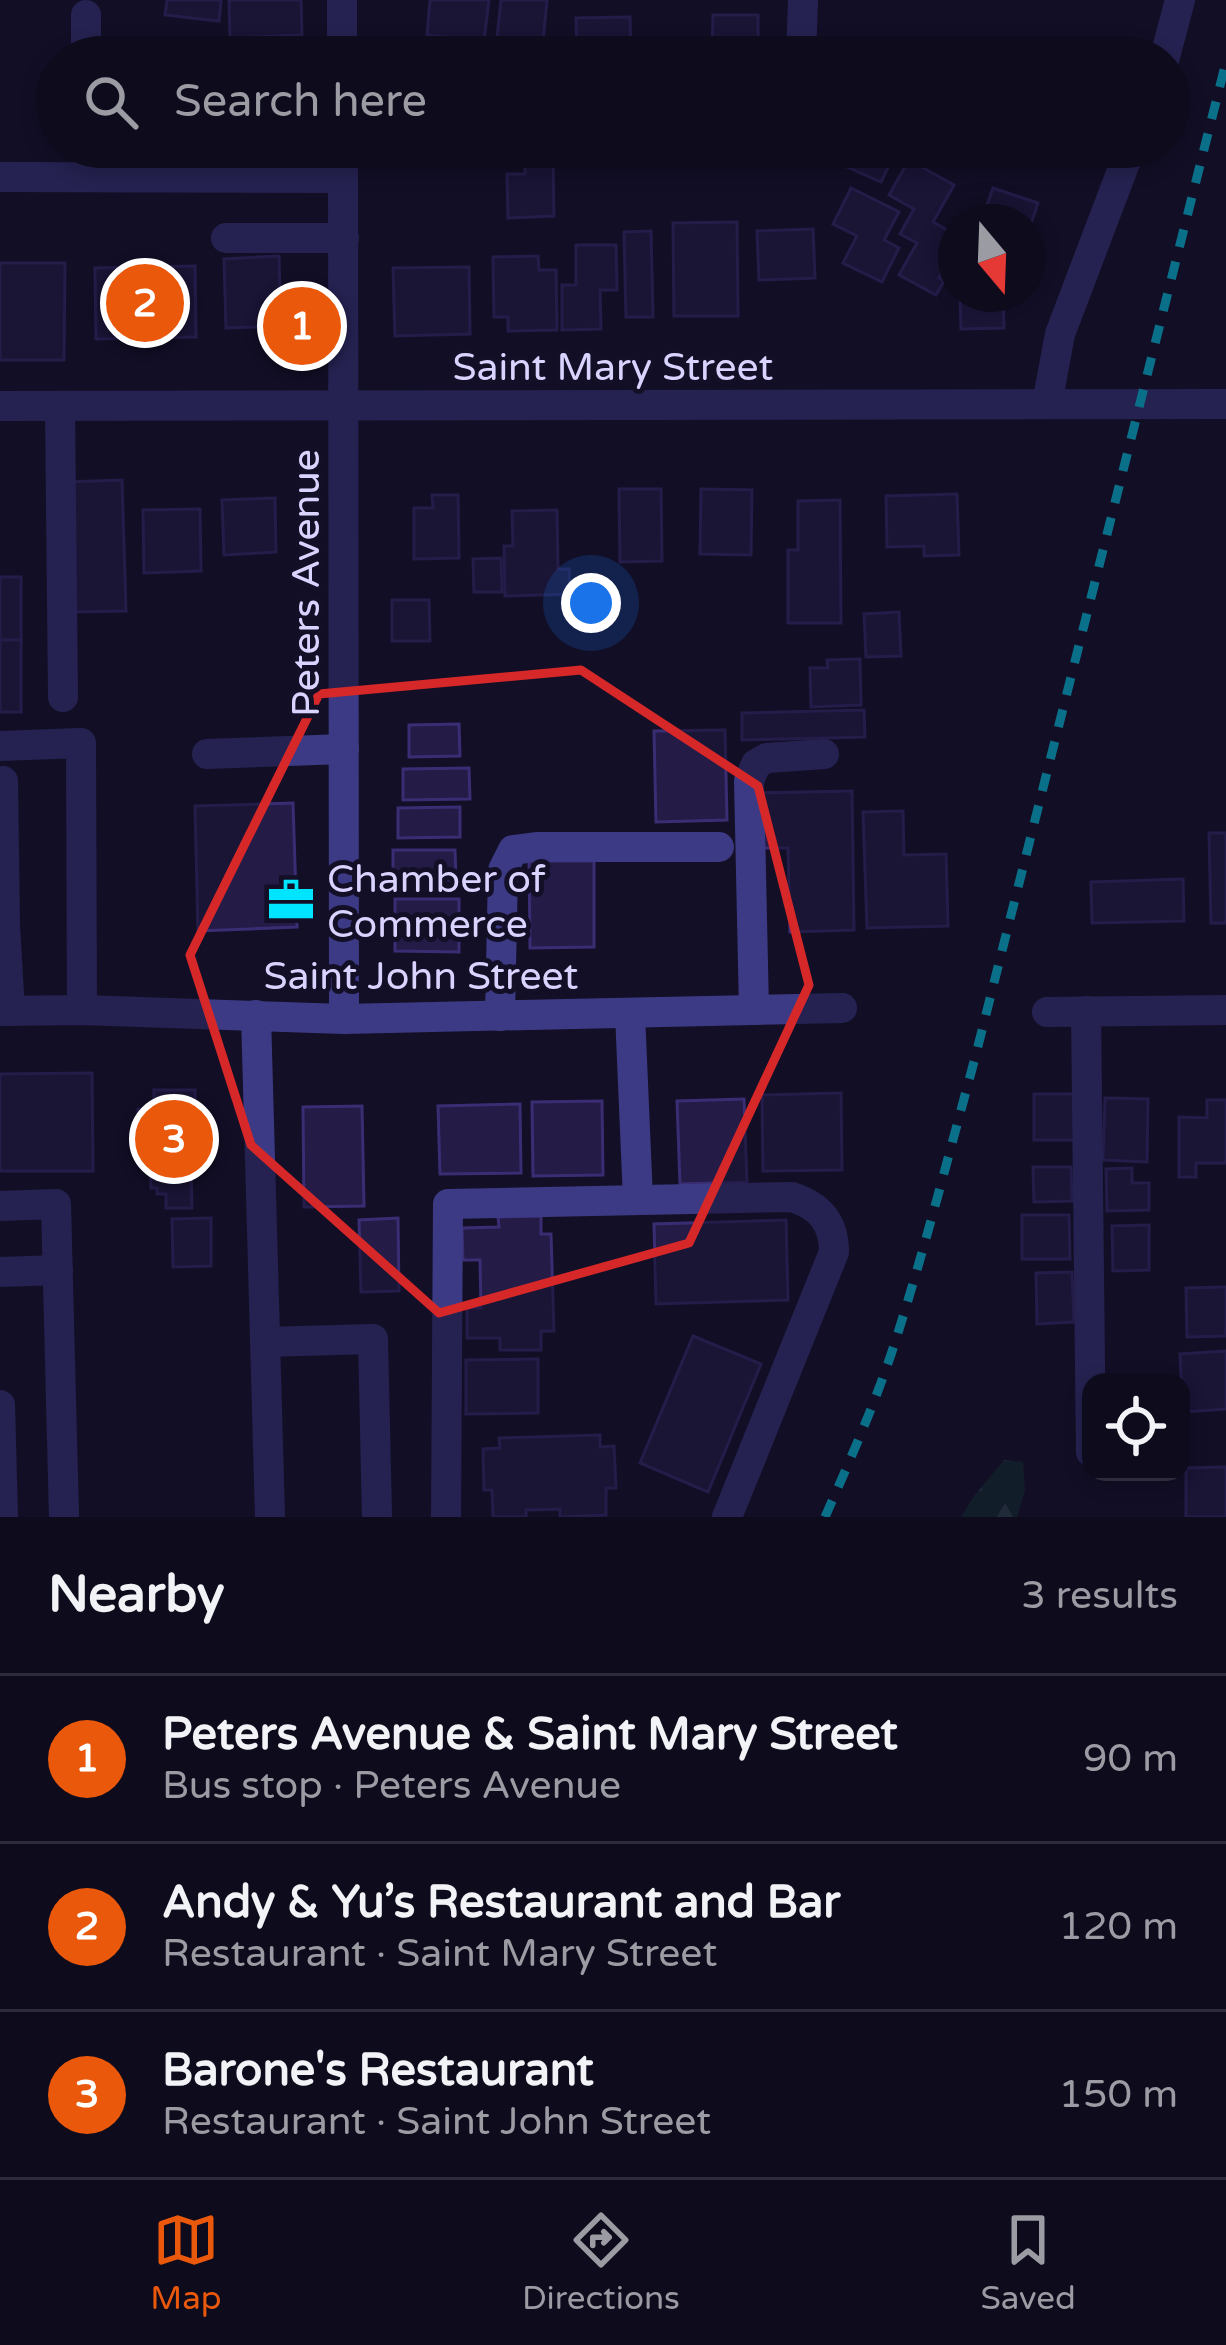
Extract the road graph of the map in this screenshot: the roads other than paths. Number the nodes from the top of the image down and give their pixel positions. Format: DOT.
graph roads {
  1 [pos="342,0"];
  2 [pos="803,0"];
  3 [pos="1180,0"];
  4 [pos="86,15"];
  5 [pos="86,36"];
  6 [pos="342,36"];
  7 [pos="802,36"];
  8 [pos="1171,36"];
  9 [pos="52,168"];
  10 [pos="343,168"];
  11 [pos="1123,168"];
  12 [pos="0,177"];
  13 [pos="226,238"];
  14 [pos="344,238"];
  15 [pos="1047,404"];
  16 [pos="1226,404"];
  17 [pos="0,406"];
  18 [pos="60,406"];
  19 [pos="345,406"];
  20 [pos="63,697"];
  21 [pos="0,746"];
  22 [pos="344,749"];
  23 [pos="207,754"];
  24 [pos="824,754"];
  25 [pos="3,781"];
  26 [pos="719,847"];
  27 [pos="2,926"];
  28 [pos="842,1008"];
  29 [pos="82,1010"];
  30 [pos="754,1010"];
  31 [pos="1226,1010"];
  32 [pos="5,1011"];
  33 [pos="1086,1011"];
  34 [pos="1047,1012"];
  35 [pos="630,1013"];
  36 [pos="256,1015"];
  37 [pos="500,1016"];
  38 [pos="344,1019"];
  39 [pos="638,1200"];
  40 [pos="0,1206"];
  41 [pos="58,1270"];
  42 [pos="0,1272"];
  43 [pos="265,1342"];
  44 [pos="1090,1373"];
  45 [pos="0,1406"];
  46 [pos="3,1517"];
  47 [pos="64,1517"];
  48 [pos="269,1517"];
  49 [pos="377,1517"];
  50 [pos="446,1517"];
  51 [pos="728,1517"];
  1 -- 6 [label="street"];
  2 -- 7 [label="street"];
  3 -- 8 [label="street"];
  4 -- 5 [label="street"];
  9 -- 12 [label="street"];
  10 -- 14 [label="street, Peters Avenue"];
  11 -- 15 [label="street"];
  13 -- 14 [label="street"];
  14 -- 19 [label="street, Peters Avenue"];
  15 -- 16 [label="street, Saint Mary Street"];
  15 -- 19 [label="street, Saint Mary Street"];
  17 -- 18 [label="street, Saint Mary Street"];
  18 -- 19 [label="street, Saint Mary Street"];
  18 -- 20 [label="street"];
  19 -- 22 [label="street, Peters Avenue"];
  21 -- 29 [label="street"];
  22 -- 23 [label="street"];
  22 -- 38 [label="street, Peters Avenue"];
  24 -- 30 [label="street"];
  25 -- 27 [label="street"];
  26 -- 37 [label="street"];
  27 -- 32 [label="street"];
  28 -- 30 [label="street, Saint John Street"];
  29 -- 32 [label="street, Saint John Street"];
  29 -- 36 [label="street, Saint John Street"];
  30 -- 35 [label="street, Saint John Street"];
  31 -- 33 [label="street"];
  33 -- 34 [label="street"];
  33 -- 44 [label="street"];
  35 -- 37 [label="street, Saint John Street"];
  35 -- 39 [label="street"];
  36 -- 38 [label="street, Saint John Street"];
  36 -- 43 [label="street"];
  37 -- 38 [label="street, Saint John Street"];
  39 -- 50 [label="street"];
  39 -- 51 [label="street"];
  40 -- 41 [label="street"];
  41 -- 42 [label="street"];
  41 -- 47 [label="street"];
  43 -- 48 [label="street"];
  43 -- 49 [label="street"];
  45 -- 46 [label="street"];
}
